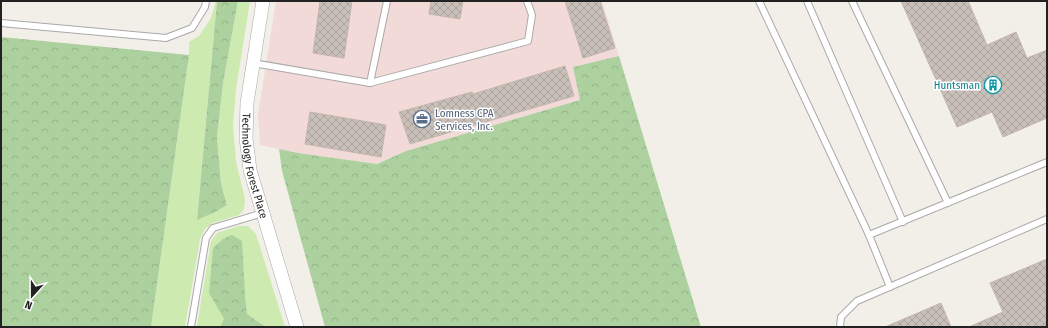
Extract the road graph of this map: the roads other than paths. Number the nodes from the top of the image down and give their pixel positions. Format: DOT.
graph roads {
  1 [pos="206,1"];
  2 [pos="263,1"];
  3 [pos="387,1"];
  4 [pos="526,1"];
  5 [pos="759,1"];
  6 [pos="807,1"];
  7 [pos="852,1"];
  8 [pos="1,23"];
  9 [pos="253,62"];
  10 [pos="370,83"];
  11 [pos="1047,162"];
  12 [pos="948,203"];
  13 [pos="263,213"];
  14 [pos="1047,219"];
  15 [pos="903,222"];
  16 [pos="869,235"];
  17 [pos="890,287"];
  18 [pos="191,327"];
  19 [pos="297,327"];
  20 [pos="840,327"];
  1 -- 8 [label="lane"];
  2 -- 9 [label="street, Technology Forest Place"];
  3 -- 10 [label="lane"];
  4 -- 10 [label="lane"];
  5 -- 16 [label="lane"];
  6 -- 15 [label="lane"];
  7 -- 12 [label="lane"];
  9 -- 10 [label="lane"];
  9 -- 13 [label="street, Technology Forest Place"];
  11 -- 12 [label="lane"];
  12 -- 15 [label="lane"];
  13 -- 18 [label="lane"];
  13 -- 19 [label="street, Technology Forest Place"];
  14 -- 17 [label="lane"];
  15 -- 16 [label="lane"];
  16 -- 17 [label="lane"];
  17 -- 20 [label="lane"];
}
